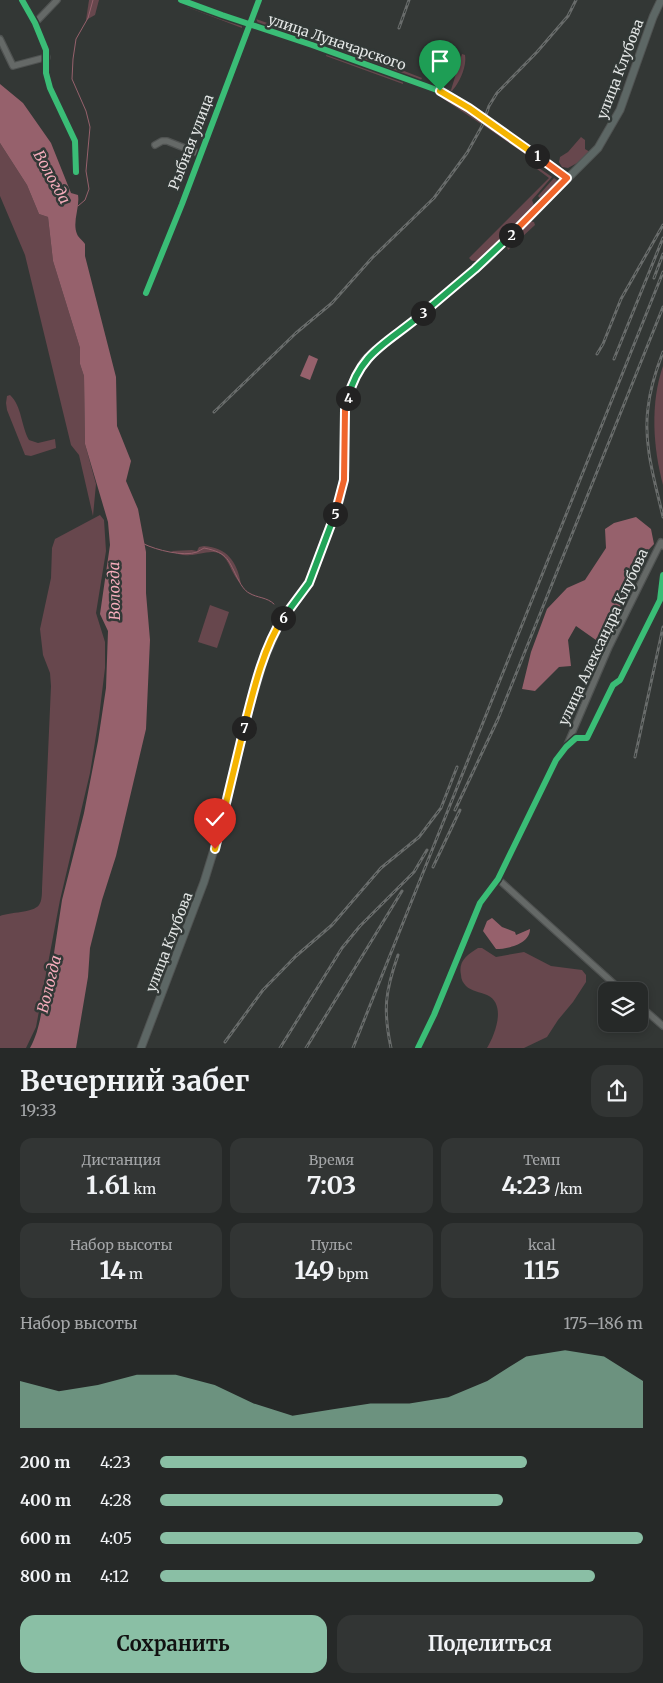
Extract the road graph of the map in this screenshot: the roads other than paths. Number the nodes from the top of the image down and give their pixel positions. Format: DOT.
graph roads {
  1 [pos="22,0"];
  2 [pos="57,0"];
  3 [pos="181,0"];
  4 [pos="259,0"];
  5 [pos="661,0"];
  6 [pos="35,23"];
  7 [pos="250,24"];
  8 [pos="0,38"];
  9 [pos="47,57"];
  10 [pos="155,146"];
  11 [pos="200,154"];
  12 [pos="76,172"];
  13 [pos="567,178"];
  14 [pos="146,292"];
  15 [pos="663,546"];
  16 [pos="663,575"];
  17 [pos="566,747"];
  18 [pos="498,879"];
  19 [pos="612,982"];
  20 [pos="648,1013"];
  21 [pos="663,1026"];
  22 [pos="141,1048"];
  23 [pos="418,1048"];
  1 -- 6 [label="street"];
  2 -- 6 [label="street"];
  3 -- 7 [label="street, улица Луначарского"];
  4 -- 7 [label="street, Рыбная улица"];
  5 -- 13 [label="main road, улица Клубова"];
  6 -- 9 [label="street"];
  7 -- 11 [label="street, Рыбная улица"];
  7 -- 13 [label="street, улица Луначарского"];
  8 -- 9 [label="street"];
  9 -- 12 [label="street"];
  10 -- 11 [label="street"];
  11 -- 14 [label="street, Рыбная улица"];
  13 -- 22 [label="main road, улица Клубова"];
  15 -- 17 [label="street, улица Александра Клубова"];
  16 -- 17 [label="street, улица Александра Клубова"];
  17 -- 18 [label="street, улица Александра Клубова"];
  18 -- 19 [label="street"];
  18 -- 23 [label="street, улица Александра Клубова"];
  20 -- 21 [label="street"];
}
